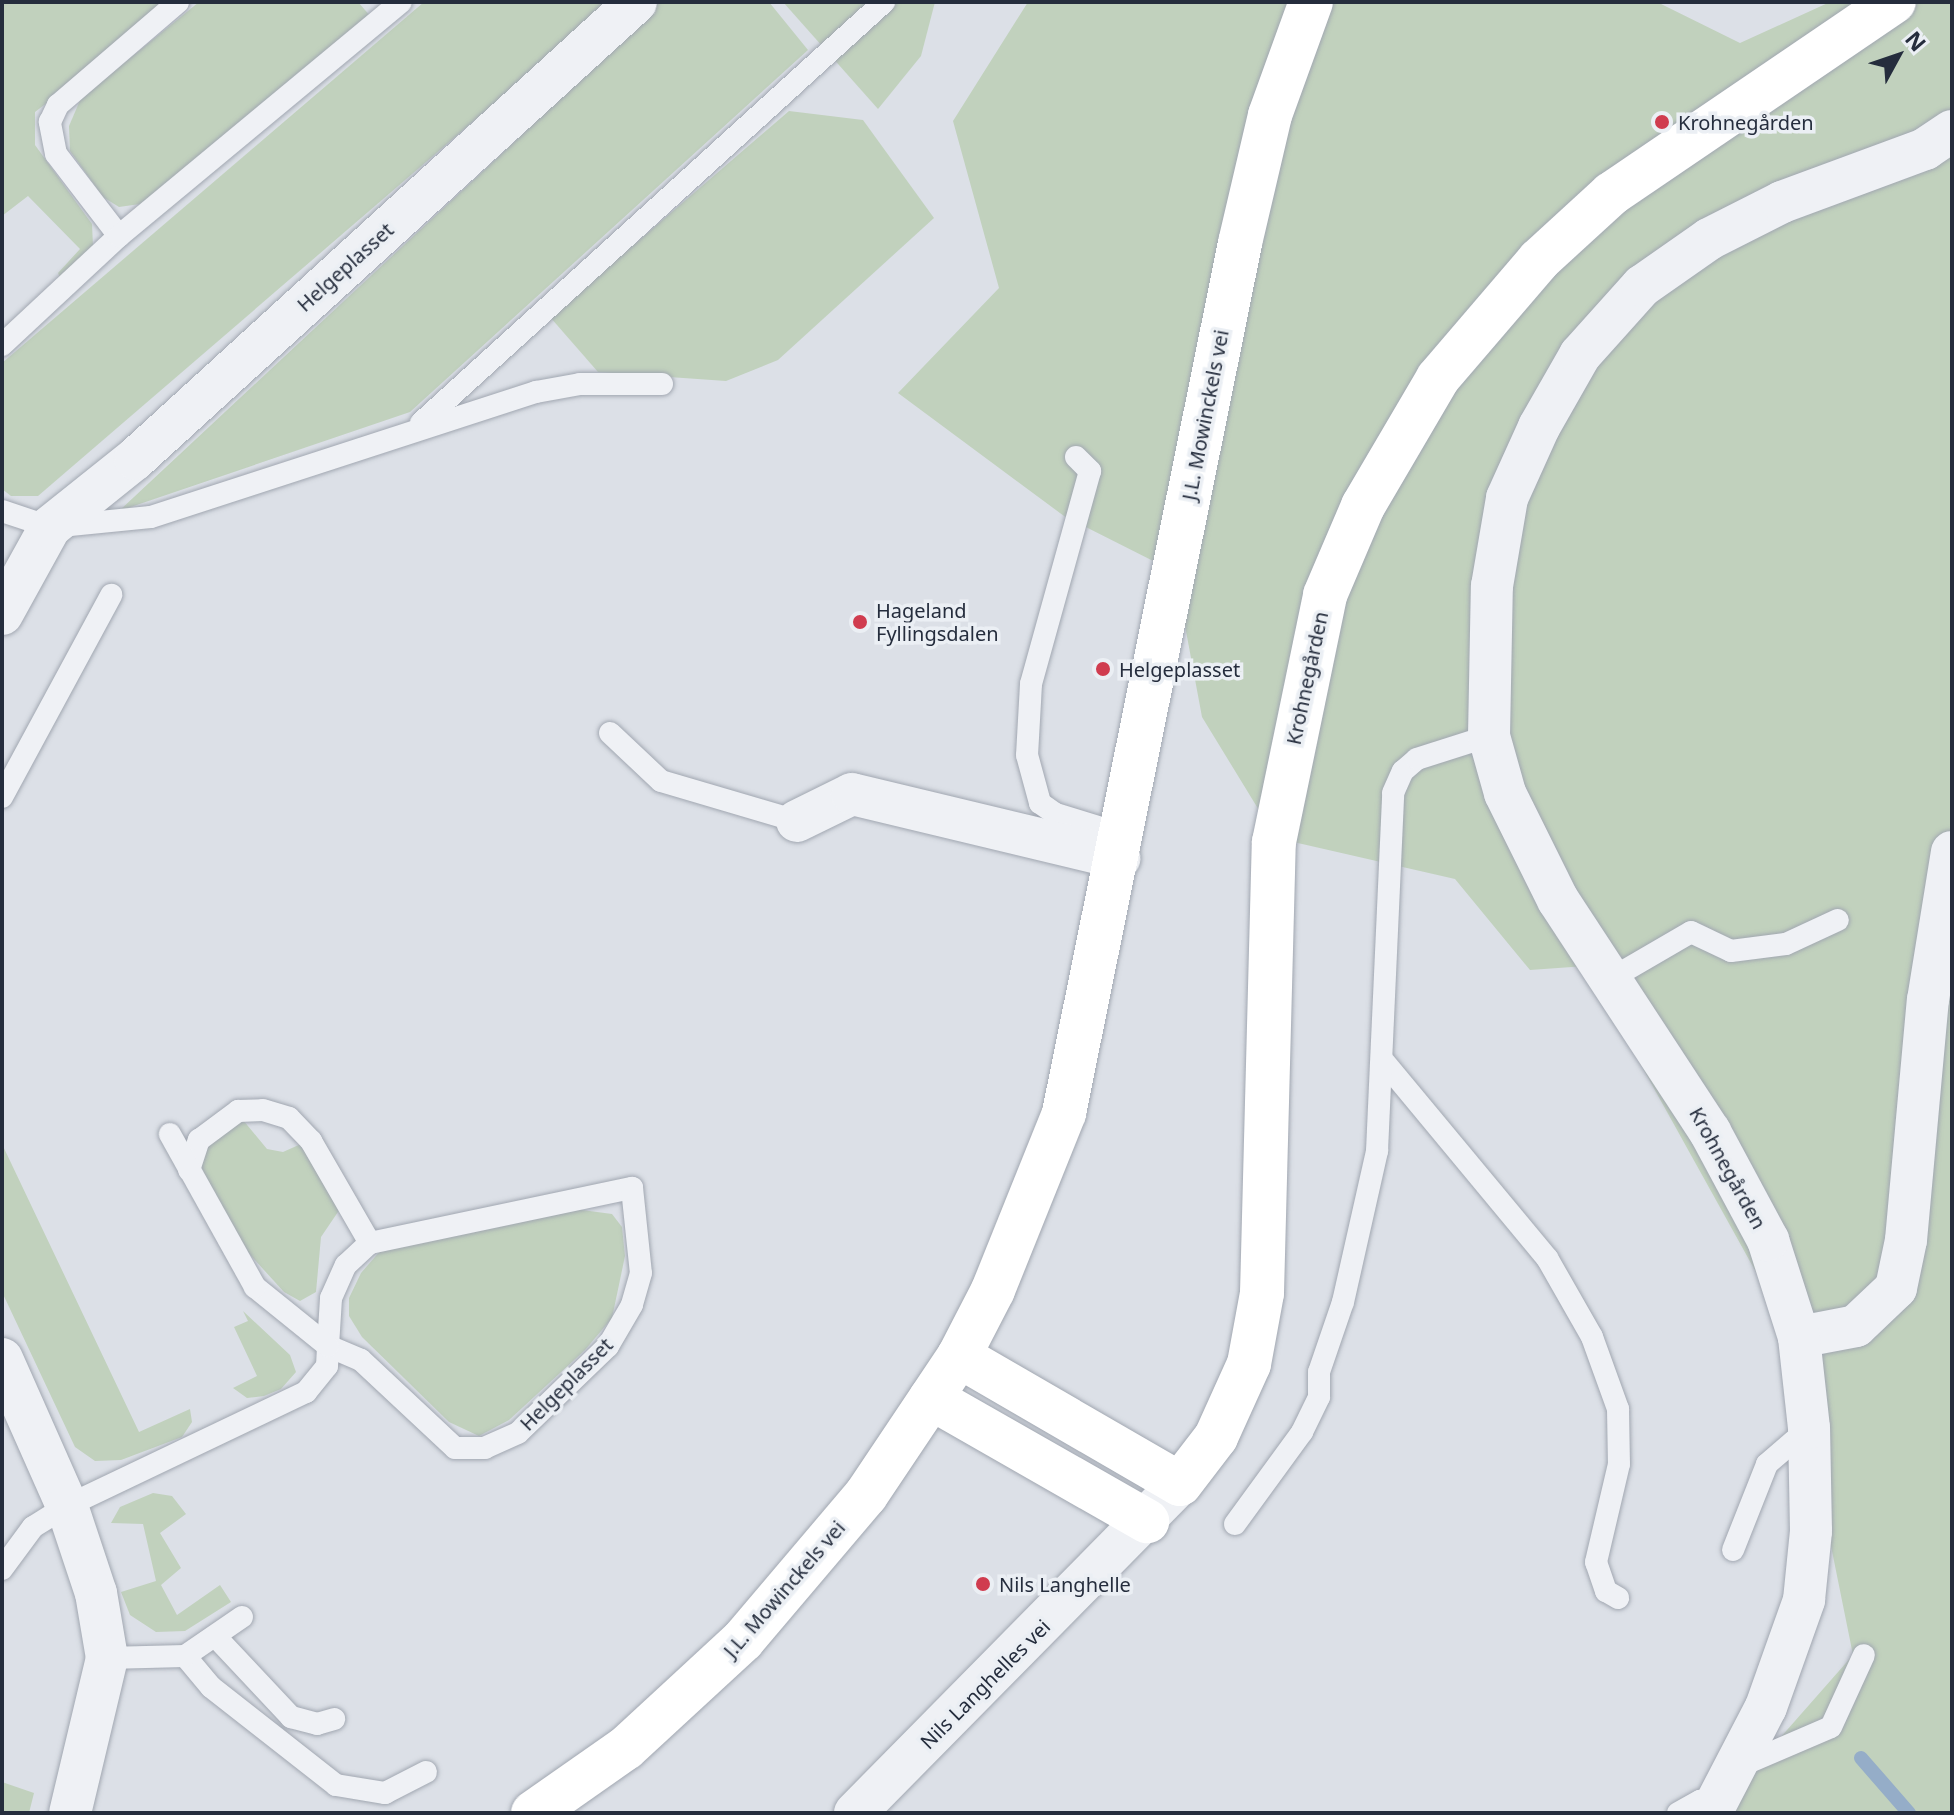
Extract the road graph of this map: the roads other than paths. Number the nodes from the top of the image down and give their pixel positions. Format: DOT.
graph roads {
  1 [pos="178,2"];
  2 [pos="636,2"];
  3 [pos="884,2"];
  4 [pos="1311,2"];
  5 [pos="1894,2"];
  6 [pos="387,7"];
  7 [pos="1952,131"];
  8 [pos="119,236"];
  9 [pos="2,345"];
  10 [pos="662,384"];
  11 [pos="414,429"];
  12 [pos="1076,457"];
  13 [pos="2,511"];
  14 [pos="50,527"];
  15 [pos="111,595"];
  16 [pos="2,614"];
  17 [pos="610,733"];
  18 [pos="1489,736"];
  19 [pos="2,797"];
  20 [pos="797,821"];
  21 [pos="1120,846"];
  22 [pos="1952,852"];
  23 [pos="1838,920"];
  24 [pos="1612,978"];
  25 [pos="1385,1063"];
  26 [pos="170,1134"];
  27 [pos="189,1170"];
  28 [pos="370,1243"];
  29 [pos="1799,1337"];
  30 [pos="328,1346"];
  31 [pos="959,1356"];
  32 [pos="2,1359"];
  33 [pos="931,1398"];
  34 [pos="1809,1428"];
  35 [pos="1180,1484"];
  36 [pos="67,1506"];
  37 [pos="1147,1521"];
  38 [pos="1235,1524"];
  39 [pos="1733,1550"];
  40 [pos="2,1569"];
  41 [pos="1618,1598"];
  42 [pos="242,1617"];
  43 [pos="216,1637"];
  44 [pos="1864,1655"];
  45 [pos="185,1656"];
  46 [pos="107,1658"];
  47 [pos="334,1719"];
  48 [pos="1737,1768"];
  49 [pos="426,1772"];
  50 [pos="1702,1811"];
  51 [pos="70,1813"];
  52 [pos="533,1813"];
  53 [pos="855,1813"];
  1 -- 8 [label="lane"];
  2 -- 14 [label="street, Helgeplasset"];
  3 -- 11 [label="lane"];
  4 -- 21 [label="main road, J.L. Mowinckels vei"];
  5 -- 35 [label="main road, Krohnegården"];
  6 -- 8 [label="lane"];
  7 -- 18 [label="street, Krohnegården"];
  8 -- 9 [label="lane"];
  10 -- 11 [label="lane"];
  11 -- 14 [label="lane"];
  12 -- 21 [label="lane"];
  13 -- 14 [label="lane"];
  14 -- 16 [label="street, Helgeplasset"];
  15 -- 19 [label="lane"];
  17 -- 20 [label="lane"];
  18 -- 24 [label="street, Krohnegården"];
  18 -- 25 [label="lane"];
  20 -- 21 [label="street"];
  21 -- 31 [label="main road, J.L. Mowinckels vei"];
  22 -- 29 [label="street"];
  23 -- 24 [label="lane"];
  24 -- 29 [label="street, Krohnegården"];
  25 -- 38 [label="lane"];
  25 -- 41 [label="lane"];
  26 -- 27 [label="lane, Helgeplasset"];
  27 -- 28 [label="lane"];
  27 -- 30 [label="lane, Helgeplasset"];
  28 -- 30 [label="lane"];
  28 -- 30 [label="lane, Helgeplasset"];
  29 -- 34 [label="street, Krohnegården"];
  30 -- 36 [label="lane"];
  31 -- 33 [label="main road, J.L. Mowinckels vei"];
  31 -- 35 [label="main road"];
  32 -- 36 [label="street"];
  33 -- 37 [label="main road"];
  33 -- 52 [label="main road, J.L. Mowinckels vei"];
  34 -- 39 [label="lane"];
  34 -- 48 [label="street, Krohnegården"];
  35 -- 37 [label="street, Nils Langhelles vei"];
  36 -- 40 [label="lane"];
  36 -- 46 [label="street"];
  37 -- 53 [label="street, Nils Langhelles vei"];
  42 -- 43 [label="lane"];
  43 -- 45 [label="lane"];
  43 -- 47 [label="lane"];
  44 -- 48 [label="lane"];
  45 -- 46 [label="lane"];
  45 -- 49 [label="lane"];
  46 -- 51 [label="street"];
  48 -- 50 [label="street, Krohnegården"];
}
